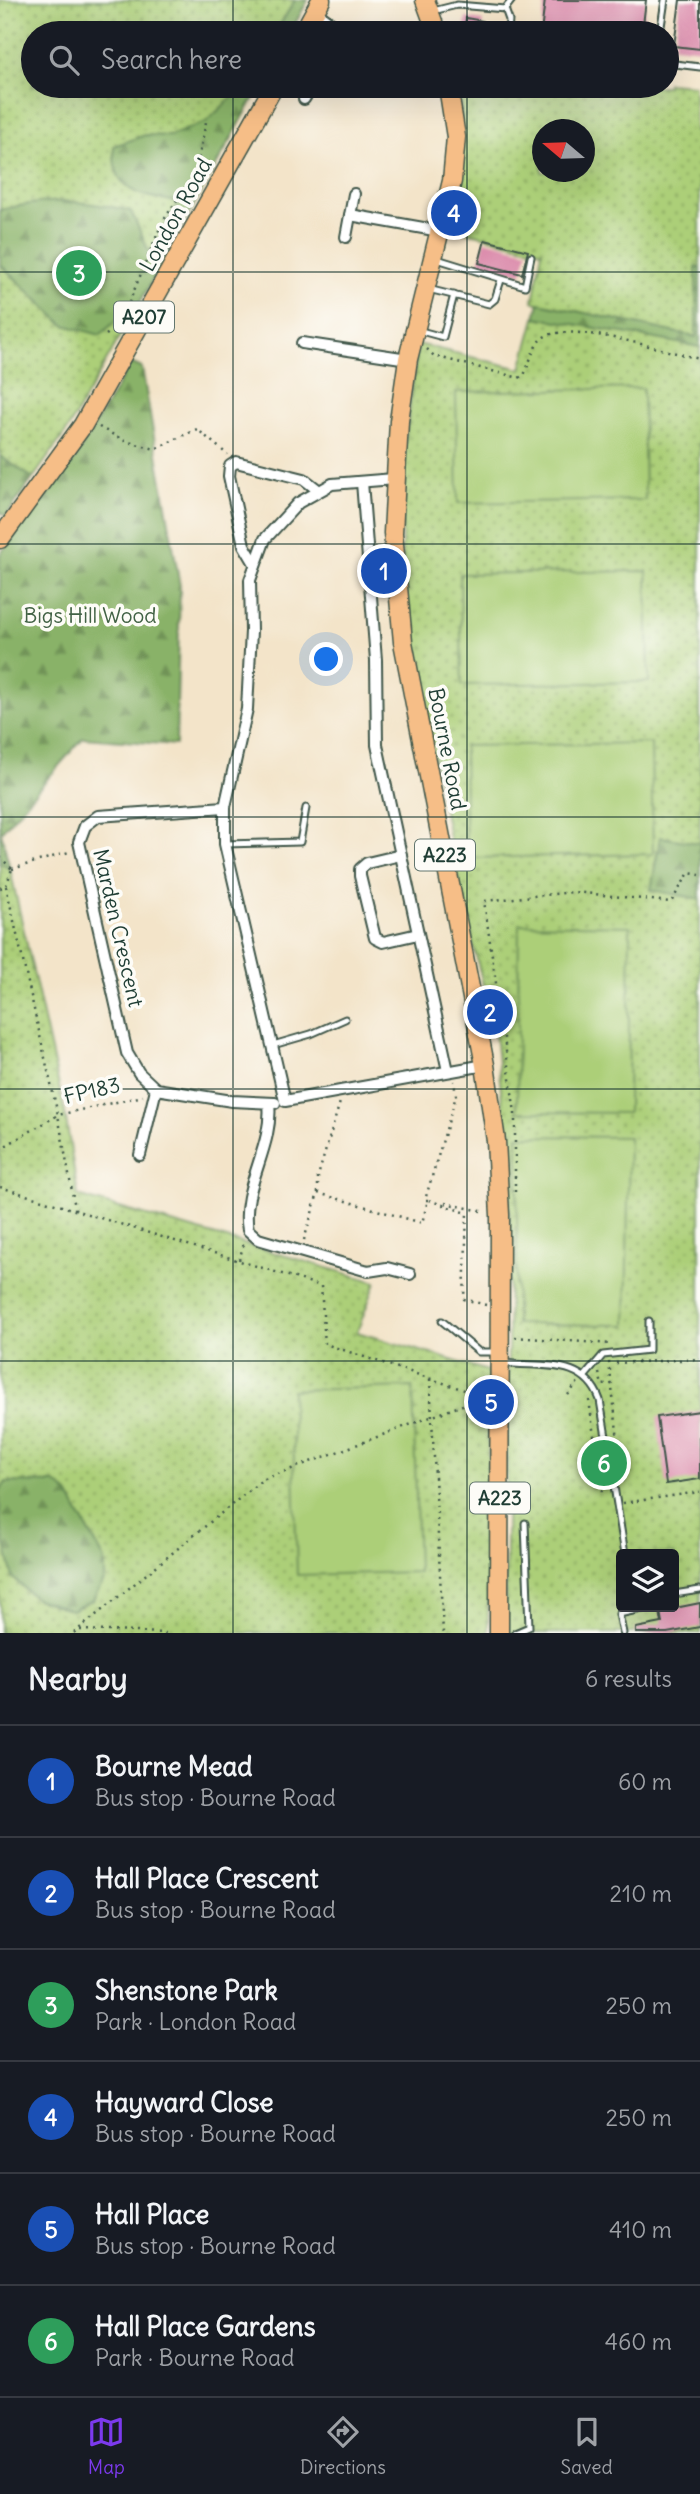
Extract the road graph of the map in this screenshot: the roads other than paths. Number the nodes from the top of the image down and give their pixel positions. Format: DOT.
graph roads {
  1 [pos="512,0"];
  2 [pos="665,0"];
  3 [pos="318,6"];
  4 [pos="427,6"];
  5 [pos="505,9"];
  6 [pos="331,21"];
  7 [pos="509,21"];
  8 [pos="662,21"];
  9 [pos="679,64"];
  10 [pos="700,67"];
  11 [pos="267,98"];
  12 [pos="450,98"];
  13 [pos="354,194"];
  14 [pos="350,215"];
  15 [pos="440,231"];
  16 [pos="346,237"];
  17 [pos="531,257"];
  18 [pos="433,258"];
  19 [pos="501,280"];
  20 [pos="425,288"];
  21 [pos="454,295"];
  22 [pos="414,329"];
  23 [pos="302,344"];
  24 [pos="408,359"];
  25 [pos="394,479"];
  26 [pos="362,482"];
  27 [pos="318,490"];
  28 [pos="0,539"];
  29 [pos="254,562"];
  30 [pos="225,807"];
  31 [pos="306,808"];
  32 [pos="225,844"];
  33 [pos="401,855"];
  34 [pos="418,934"];
  35 [pos="345,1018"];
  36 [pos="272,1045"];
  37 [pos="485,1065"];
  38 [pos="451,1070"];
  39 [pos="156,1089"];
  40 [pos="285,1101"];
  41 [pos="269,1103"];
  42 [pos="139,1155"];
  43 [pos="410,1274"];
  44 [pos="442,1321"];
  45 [pos="649,1321"];
  46 [pos="500,1358"];
  47 [pos="585,1376"];
  48 [pos="525,1523"];
  49 [pos="624,1549"];
  50 [pos="700,1590"];
  51 [pos="679,1593"];
  52 [pos="624,1612"];
  53 [pos="499,1633"];
  54 [pos="515,1633"];
  55 [pos="623,1633"];
  1 -- 5 [label="lane"];
  2 -- 8 [label="lane"];
  3 -- 6 [label="street"];
  4 -- 5 [label="lane"];
  5 -- 7 [label="lane"];
  9 -- 10 [label="lane"];
  11 -- 28 [label="main road, London Road / A207"];
  12 -- 15 [label="main road, Bourne Road / A223"];
  13 -- 14 [label="street"];
  14 -- 15 [label="street"];
  14 -- 16 [label="street"];
  15 -- 18 [label="main road, Bourne Road / A223"];
  17 -- 19 [label="lane"];
  18 -- 19 [label="lane"];
  18 -- 20 [label="main road, Bourne Road / A223"];
  19 -- 21 [label="lane"];
  20 -- 21 [label="lane"];
  20 -- 22 [label="main road, Bourne Road / A223"];
  21 -- 22 [label="lane"];
  22 -- 24 [label="main road, Bourne Road / A223"];
  23 -- 24 [label="street"];
  24 -- 25 [label="main road, Bourne Road / A223"];
  25 -- 26 [label="street"];
  25 -- 37 [label="main road, Bourne Road / A223"];
  26 -- 27 [label="street"];
  26 -- 33 [label="street"];
  27 -- 29 [label="street"];
  27 -- 29 [label="street"];
  29 -- 30 [label="street"];
  30 -- 32 [label="street"];
  30 -- 39 [label="street, Marden Crescent"];
  31 -- 32 [label="lane"];
  32 -- 36 [label="street"];
  33 -- 34 [label="street"];
  33 -- 34 [label="street"];
  34 -- 38 [label="street"];
  35 -- 36 [label="lane"];
  36 -- 40 [label="street"];
  37 -- 38 [label="street"];
  37 -- 46 [label="main road, Bourne Road / A223"];
  38 -- 40 [label="street"];
  39 -- 41 [label="street"];
  39 -- 42 [label="street"];
  40 -- 41 [label="street"];
  41 -- 43 [label="street"];
  44 -- 46 [label="lane"];
  45 -- 47 [label="lane"];
  46 -- 47 [label="lane"];
  46 -- 53 [label="main road, Bourne Road / A223"];
  47 -- 49 [label="lane"];
  48 -- 54 [label="lane"];
  50 -- 51 [label="lane"];
  52 -- 55 [label="lane"];
}
